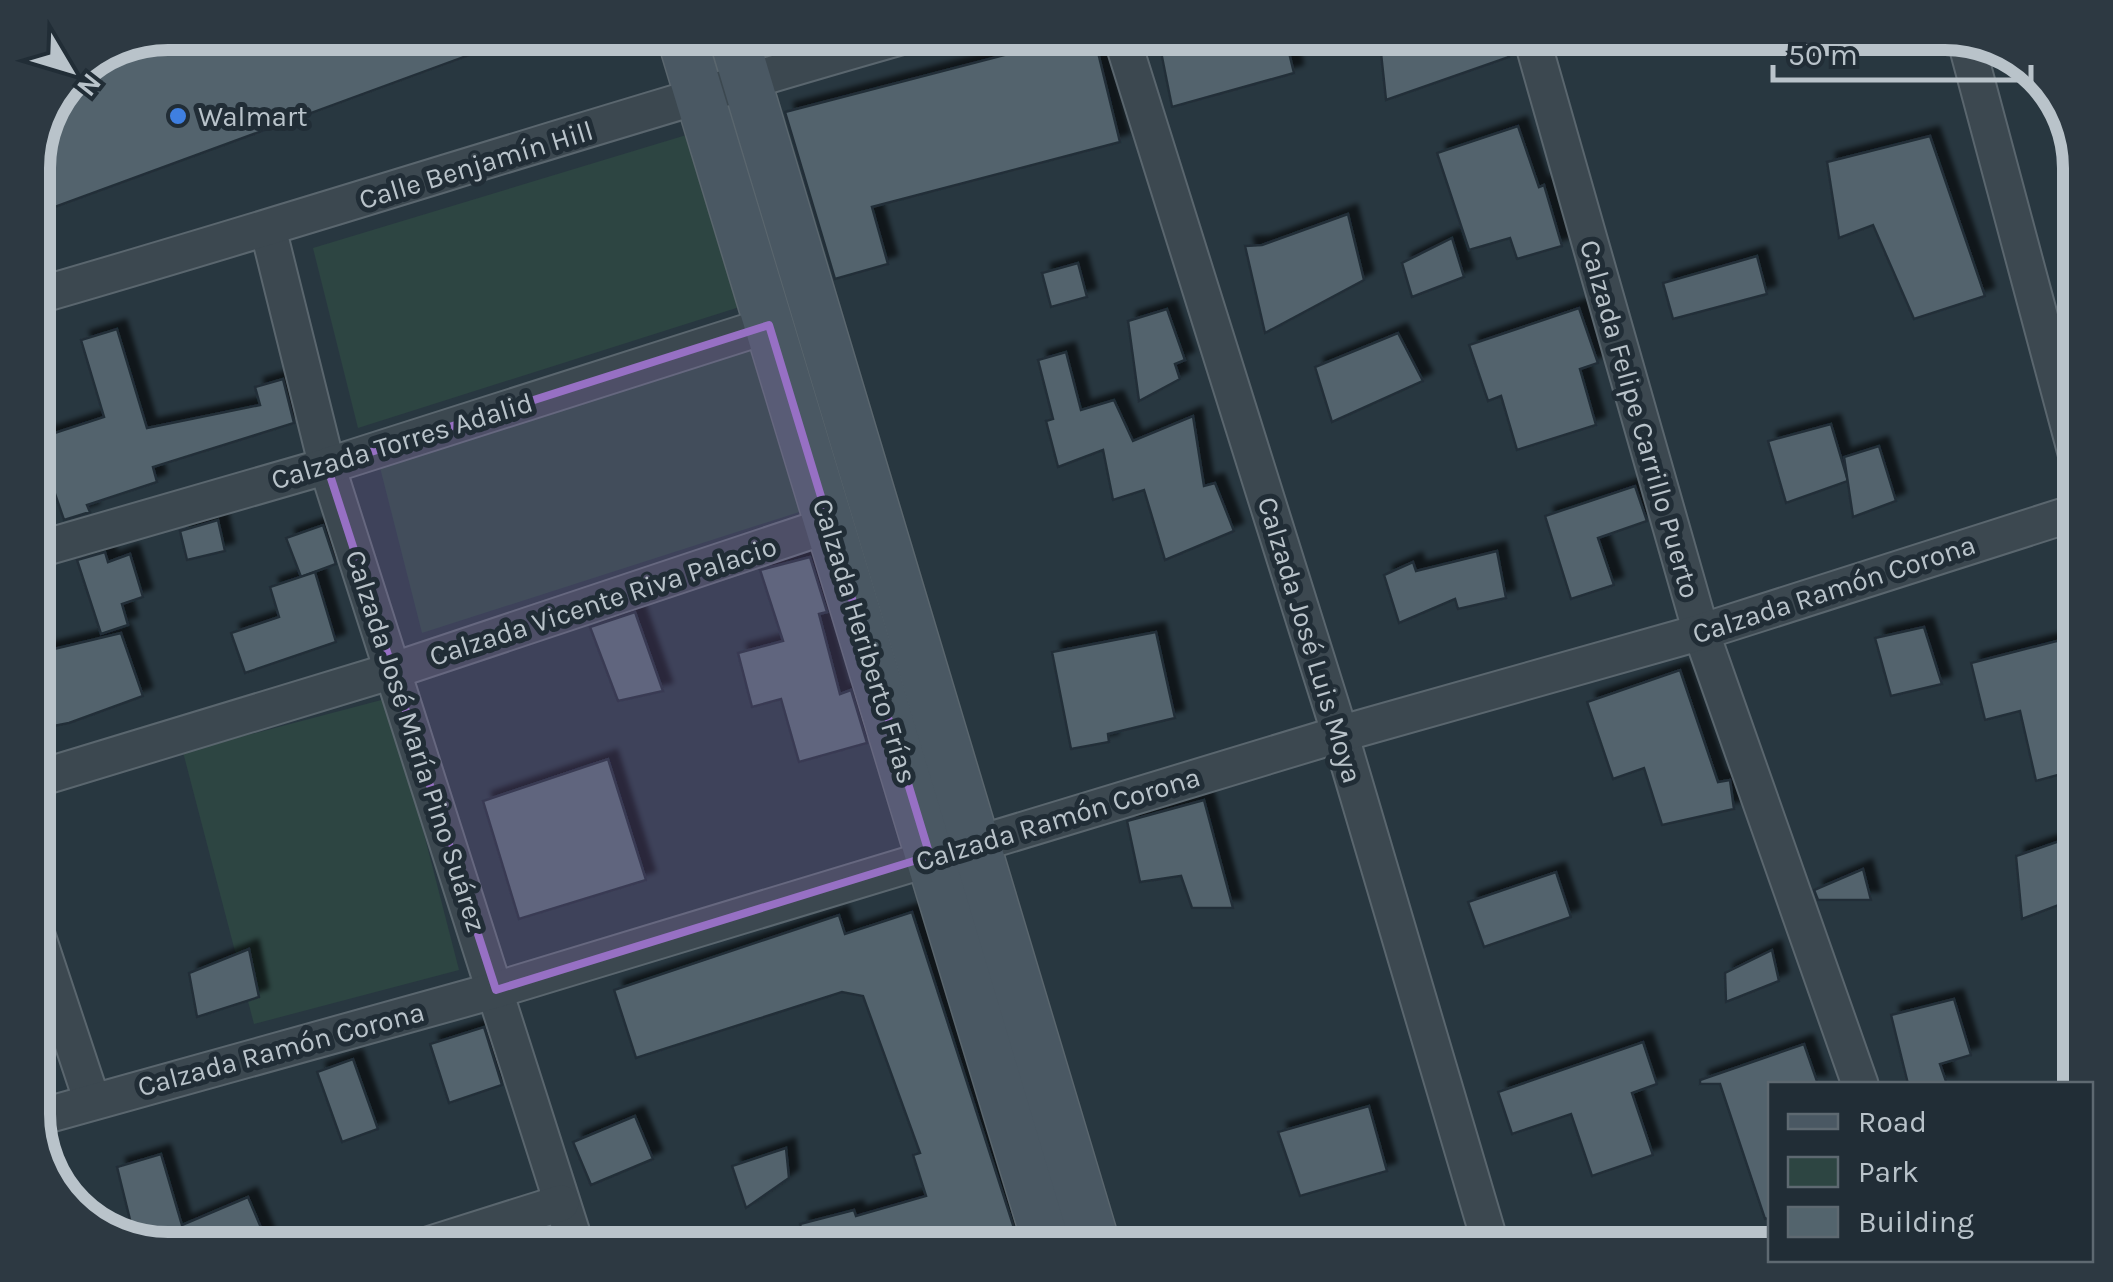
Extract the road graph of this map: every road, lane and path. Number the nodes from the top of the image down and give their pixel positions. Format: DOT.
graph roads {
  1 [pos="685,50"];
  2 [pos="738,50"];
  3 [pos="854,50"];
  4 [pos="1126,50"];
  5 [pos="1535,50"];
  6 [pos="1969,53"];
  7 [pos="747,80"];
  8 [pos="699,95"];
  9 [pos="268,229"];
  10 [pos="50,292"];
  11 [pos="769,325"];
  12 [pos="2063,404"];
  13 [pos="328,466"];
  14 [pos="2063,516"];
  15 [pos="830,525"];
  16 [pos="50,546"];
  17 [pos="1701,632"];
  18 [pos="395,670"];
  19 [pos="1340,734"];
  20 [pos="50,775"];
  21 [pos="976,844"];
  22 [pos="930,856"];
  23 [pos="50,974"];
  24 [pos="496,990"];
  25 [pos="1859,1082"];
  26 [pos="92,1101"];
  27 [pos="50,1114"];
  28 [pos="562,1204"];
  29 [pos="473,1232"];
  30 [pos="571,1232"];
  31 [pos="1044,1232"];
  32 [pos="1092,1232"];
  33 [pos="1487,1232"];
  1 -- 8 [label="street, Calzada Heriberto Frías"];
  2 -- 7 [label="street, Calzada Heriberto Frías"];
  3 -- 7 [label="street, Calle Benjamín Hill"];
  4 -- 19 [label="street, Calzada José Luis Moya"];
  5 -- 17 [label="street, Calzada Felipe Carrillo Puerto"];
  6 -- 12 [label="street"];
  7 -- 8 [label="street, Calle Benjamín Hill"];
  7 -- 21 [label="street, Calzada Heriberto Frías"];
  8 -- 9 [label="street, Calle Benjamín Hill"];
  8 -- 11 [label="street, Calzada Heriberto Frías"];
  9 -- 10 [label="street, Calle Benjamín Hill"];
  9 -- 13 [label="street, Calzada José María Pino Suárez"];
  11 -- 13 [label="street, Calzada Torres Adalid"];
  11 -- 15 [label="street, Calzada Heriberto Frías"];
  13 -- 16 [label="street, Calzada Torres Adalid"];
  13 -- 18 [label="street, Calzada José María Pino Suárez"];
  14 -- 17 [label="street, Calzada Ramón Corona"];
  15 -- 18 [label="street, Calzada Vicente Riva Palacio"];
  15 -- 22 [label="street, Calzada Heriberto Frías"];
  17 -- 19 [label="street, Calzada Ramón Corona"];
  17 -- 25 [label="street, Calzada Felipe Carrillo Puerto"];
  18 -- 20 [label="street, Calzada Vicente Riva Palacio"];
  18 -- 24 [label="street, Calzada José María Pino Suárez"];
  19 -- 21 [label="street, Calzada Ramón Corona"];
  19 -- 33 [label="street, Calzada José Luis Moya"];
  21 -- 22 [label="street, Calzada Ramón Corona"];
  21 -- 32 [label="street, Calzada Heriberto Frías"];
  22 -- 24 [label="street, Calzada Ramón Corona"];
  22 -- 31 [label="street, Calzada Heriberto Frías"];
  23 -- 26 [label="street"];
  24 -- 26 [label="street, Calzada Ramón Corona"];
  24 -- 28 [label="street, Calzada José María Pino Suárez"];
  26 -- 27 [label="street, Calzada Ramón Corona"];
  28 -- 29 [label="street"];
  28 -- 30 [label="street, Calzada José María Pino Suárez"];
}
